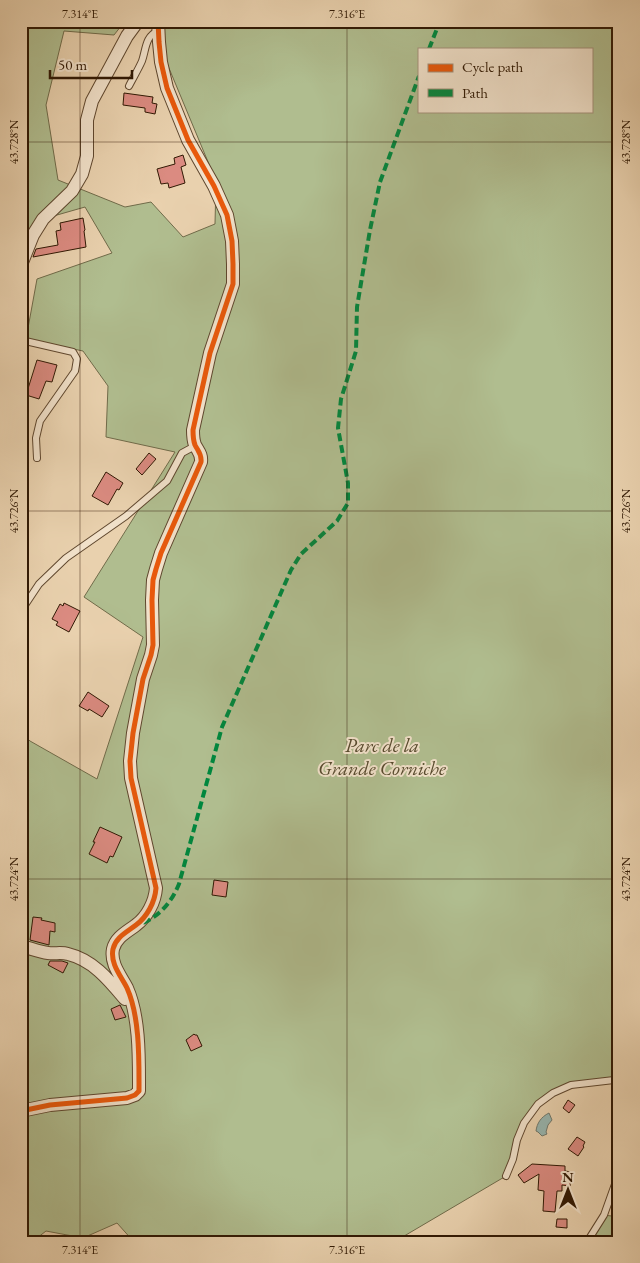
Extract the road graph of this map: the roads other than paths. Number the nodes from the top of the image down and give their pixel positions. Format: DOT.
graph roads {
  1 [pos="138,21"];
  2 [pos="158,26"];
  3 [pos="129,86"];
  4 [pos="21,265"];
  5 [pos="21,340"];
  6 [pos="195,446"];
  7 [pos="37,458"];
  8 [pos="21,611"];
  9 [pos="21,946"];
  10 [pos="131,1000"];
  11 [pos="619,1078"];
  12 [pos="21,1111"];
  13 [pos="619,1173"];
  14 [pos="506,1176"];
  15 [pos="587,1242"];
  1 -- 4 [label="street"];
  2 -- 3 [label="lane"];
  2 -- 6 [label="street"];
  5 -- 7 [label="lane"];
  6 -- 8 [label="lane"];
  6 -- 10 [label="street"];
  9 -- 10 [label="street"];
  10 -- 12 [label="street"];
  11 -- 14 [label="lane"];
  13 -- 15 [label="lane"];
}
